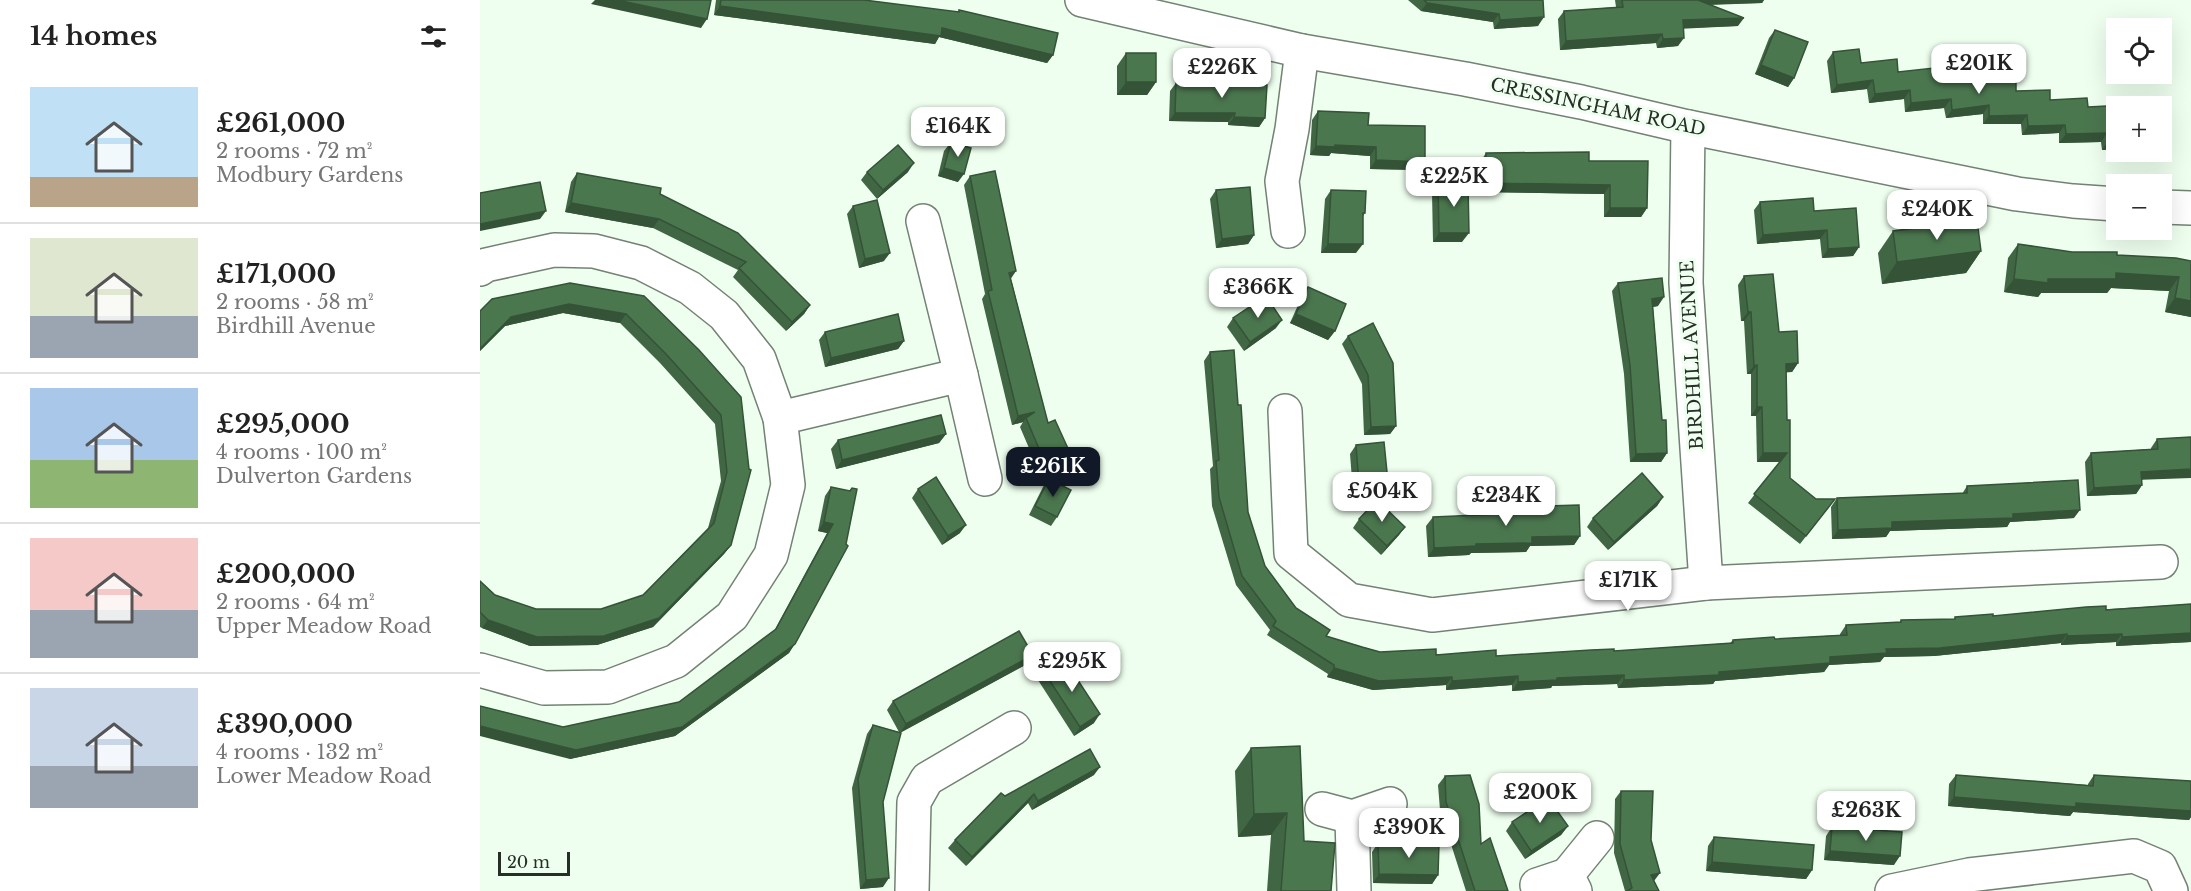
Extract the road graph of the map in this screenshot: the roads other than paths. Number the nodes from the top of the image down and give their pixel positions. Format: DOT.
graph roads {
  1 [pos="1082,0"];
  2 [pos="1302,51"];
  3 [pos="1688,127"];
  4 [pos="2106,203"];
  5 [pos="2172,207"];
  6 [pos="2191,207"];
  7 [pos="923,221"];
  8 [pos="1288,231"];
  9 [pos="480,269"];
  10 [pos="961,375"];
  11 [pos="1285,411"];
  12 [pos="780,418"];
  13 [pos="986,479"];
  14 [pos="2161,562"];
  15 [pos="1706,583"];
  16 [pos="480,670"];
  17 [pos="1014,728"];
  18 [pos="1390,804"];
  19 [pos="1597,838"];
  20 [pos="1970,883"];
  21 [pos="1560,884"];
  22 [pos="912,891"];
  23 [pos="1354,891"];
  24 [pos="1892,891"];
  25 [pos="2171,891"];
  1 -- 2 [label="street, CRESSINGHAM ROAD"];
  2 -- 3 [label="street, CRESSINGHAM ROAD"];
  2 -- 8 [label="street"];
  3 -- 4 [label="street, CRESSINGHAM ROAD"];
  3 -- 15 [label="street, BIRDHILL AVENUE"];
  5 -- 6 [label="street"];
  7 -- 10 [label="street"];
  9 -- 12 [label="street"];
  10 -- 12 [label="street"];
  10 -- 13 [label="street"];
  11 -- 15 [label="street"];
  12 -- 16 [label="street"];
  14 -- 15 [label="street"];
  17 -- 22 [label="street"];
  18 -- 23 [label="street"];
  19 -- 21 [label="street"];
  20 -- 24 [label="street"];
  20 -- 25 [label="street"];
}
